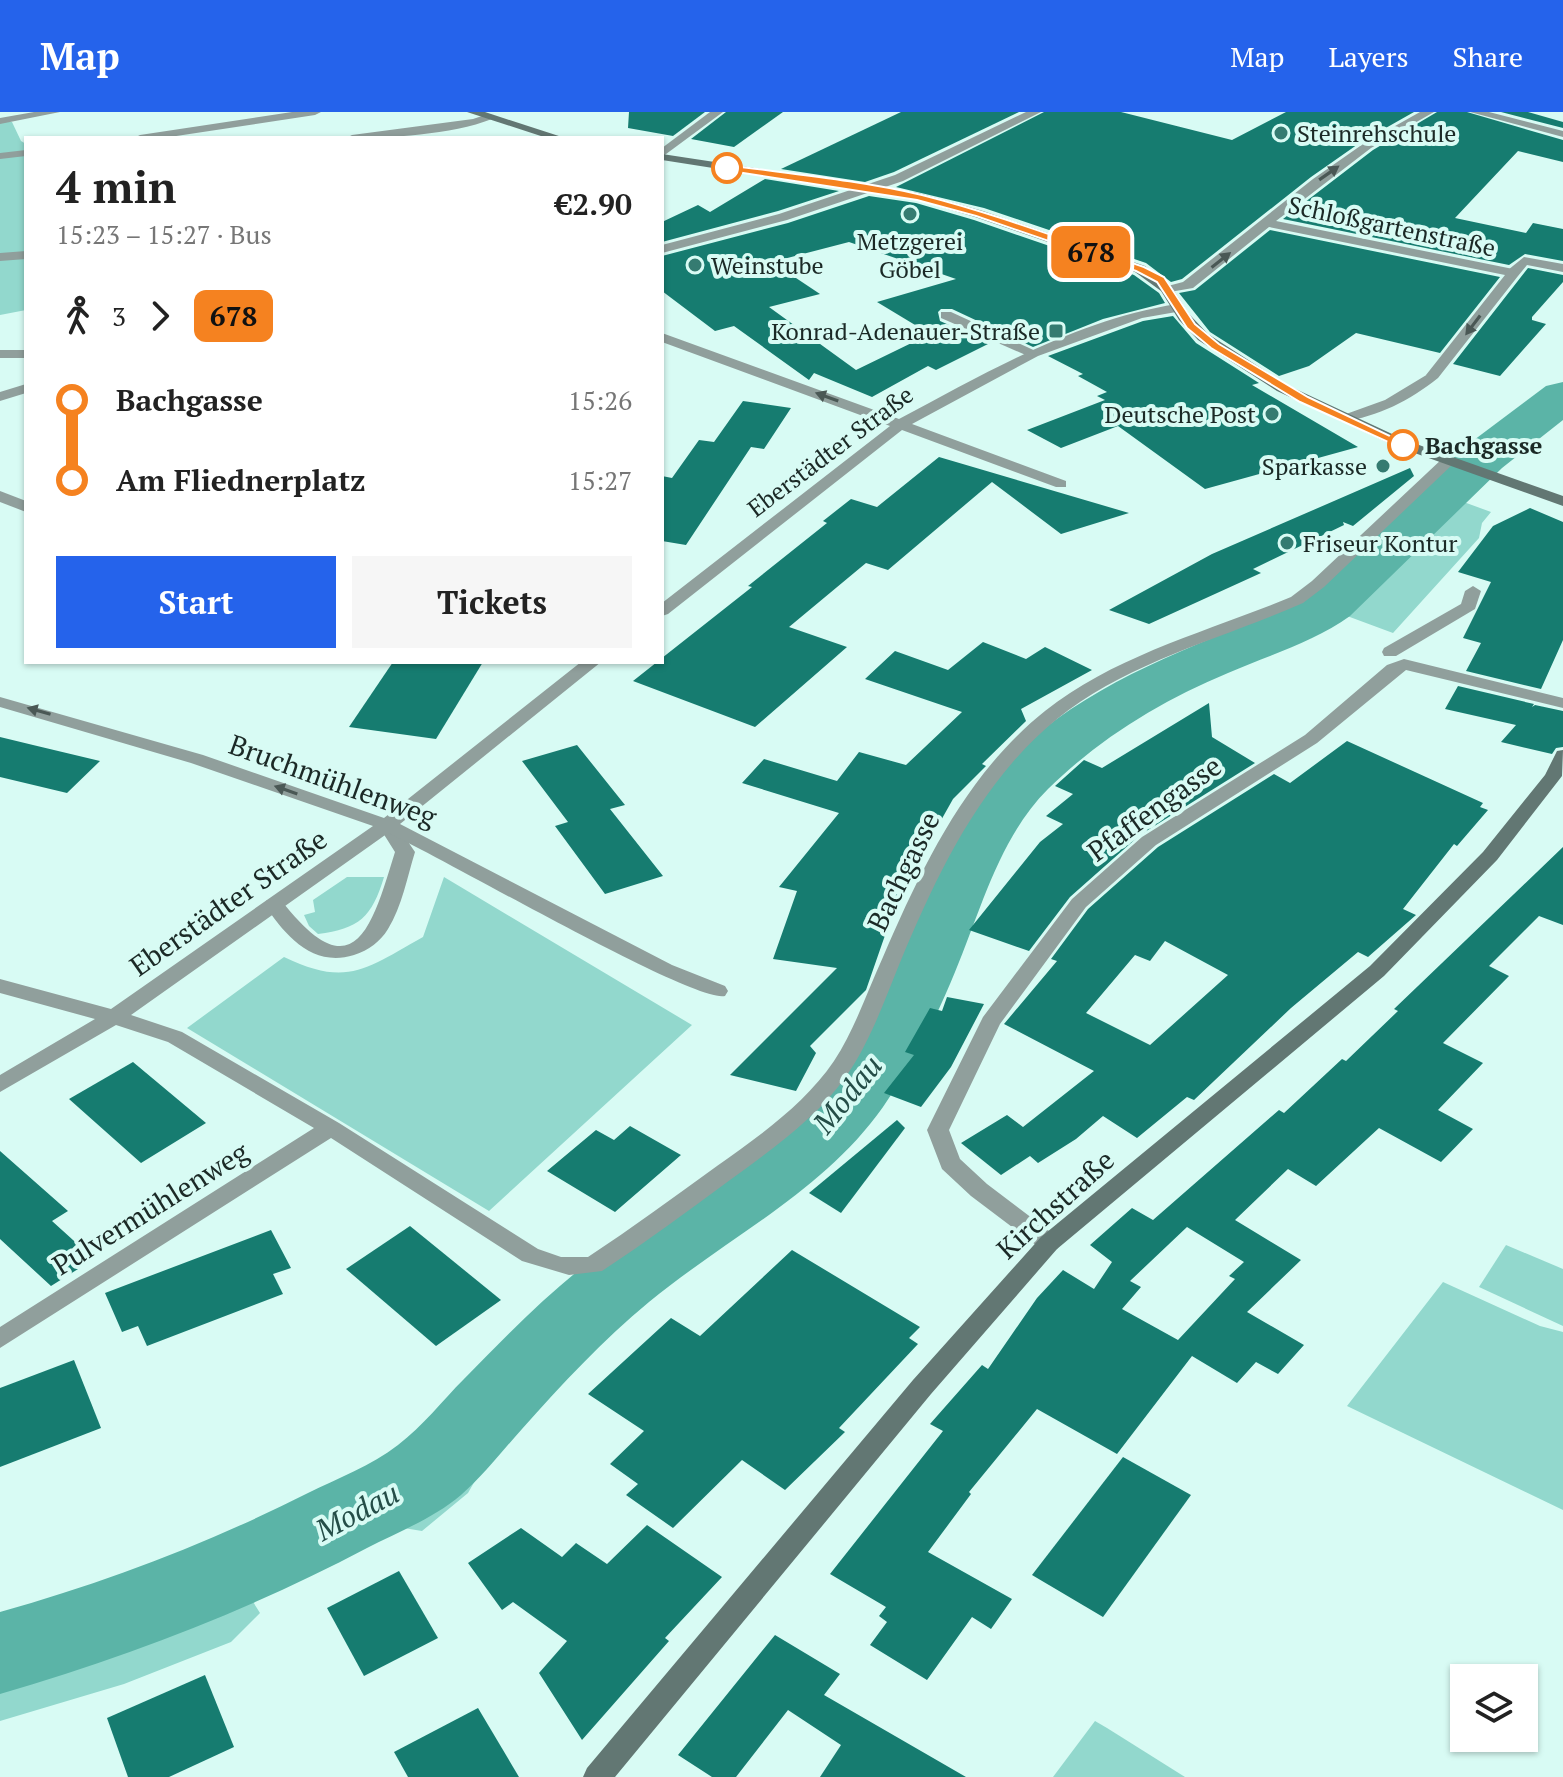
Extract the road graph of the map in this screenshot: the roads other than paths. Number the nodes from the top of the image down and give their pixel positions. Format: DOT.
graph roads {
  1 [pos="54,112"];
  2 [pos="315,112"];
  3 [pos="473,112"];
  4 [pos="717,112"];
  5 [pos="1035,112"];
  6 [pos="1428,112"];
  7 [pos="1476,112"];
  8 [pos="488,117"];
  9 [pos="0,121"];
  10 [pos="1563,134"];
  11 [pos="153,136"];
  12 [pos="367,136"];
  13 [pos="552,136"];
  14 [pos="664,153"];
  15 [pos="0,154"];
  16 [pos="22,154"];
  17 [pos="664,155"];
  18 [pos="867,187"];
  19 [pos="1269,223"];
  20 [pos="664,248"];
  21 [pos="24,255"];
  22 [pos="0,257"];
  23 [pos="1563,268"];
  24 [pos="1513,273"];
  25 [pos="1169,290"];
  26 [pos="1177,308"];
  27 [pos="946,315"];
  28 [pos="664,338"];
  29 [pos="1033,353"];
  30 [pos="0,354"];
  31 [pos="24,354"];
  32 [pos="24,389"];
  33 [pos="0,397"];
  34 [pos="1342,418"];
  35 [pos="901,424"];
  36 [pos="1448,461"];
  37 [pos="1061,484"];
  38 [pos="0,496"];
  39 [pos="1563,501"];
  40 [pos="24,506"];
  41 [pos="1473,591"];
  42 [pos="664,609"];
  43 [pos="1390,652"];
  44 [pos="587,666"];
  45 [pos="0,702"];
  46 [pos="1563,703"];
  47 [pos="1563,755"];
  48 [pos="387,825"];
  49 [pos="274,904"];
  50 [pos="0,986"];
  51 [pos="718,991"];
  52 [pos="114,1017"];
  53 [pos="0,1085"];
  54 [pos="331,1128"];
  55 [pos="1049,1243"];
  56 [pos="0,1339"];
  57 [pos="597,1777"];
  1 -- 9 [label="street"];
  2 -- 11 [label="street"];
  3 -- 8 [label="street"];
  4 -- 14 [label="street"];
  5 -- 18 [label="street"];
  19 -- 6 [label="street, one-way"];
  7 -- 10 [label="street"];
  8 -- 12 [label="street"];
  8 -- 13 [label="street"];
  15 -- 16 [label="street"];
  17 -- 18 [label="street"];
  18 -- 20 [label="street"];
  18 -- 25 [label="street"];
  19 -- 24 [label="street, Schloßgartenstraße"];
  25 -- 19 [label="street, one-way"];
  21 -- 22 [label="street"];
  23 -- 24 [label="street"];
  24 -- 34 [label="street, Schloßgartenstraße, one-way"];
  25 -- 26 [label="street"];
  26 -- 29 [label="street, Eberstädter Straße"];
  26 -- 34 [label="street"];
  27 -- 29 [label="street"];
  35 -- 28 [label="street, one-way"];
  29 -- 35 [label="street, Eberstädter Straße"];
  30 -- 31 [label="street"];
  32 -- 33 [label="street"];
  34 -- 36 [label="street"];
  35 -- 37 [label="street"];
  35 -- 42 [label="street, Eberstädter Straße"];
  36 -- 39 [label="street"];
  36 -- 54 [label="street, Bachgasse"];
  38 -- 40 [label="street"];
  41 -- 43 [label="street"];
  44 -- 48 [label="street, Eberstädter Straße"];
  48 -- 45 [label="street, Bruchmühlenweg, one-way"];
  46 -- 55 [label="street, Pfaffengasse"];
  47 -- 55 [label="street, Kirchstraße"];
  48 -- 49 [label="street, Eberstädter Straße"];
  48 -- 49 [label="street"];
  48 -- 51 [label="street, Bruchmühlenweg"];
  49 -- 52 [label="street, Eberstädter Straße"];
  50 -- 52 [label="street"];
  52 -- 53 [label="street, Eberstädter Straße"];
  52 -- 54 [label="street"];
  54 -- 56 [label="street, Pulvermühlenweg"];
  55 -- 57 [label="street, Kirchstraße"];
}
